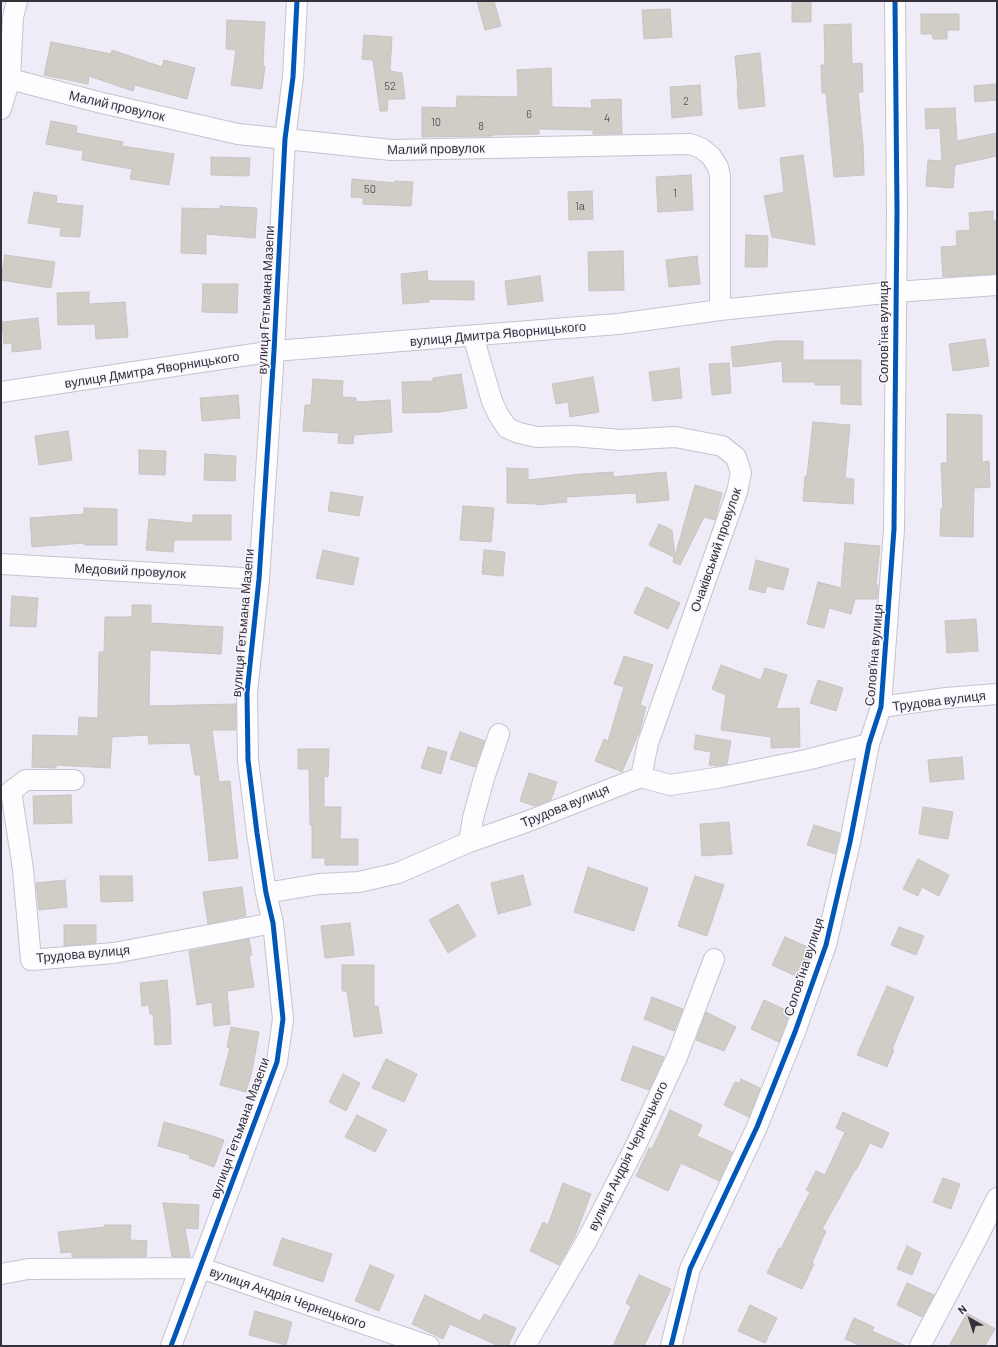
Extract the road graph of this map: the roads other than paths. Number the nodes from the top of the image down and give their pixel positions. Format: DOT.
graph roads {
  1 [pos="17,1"];
  2 [pos="297,1"];
  3 [pos="895,1"];
  4 [pos="10,79"];
  5 [pos="1,109"];
  6 [pos="285,139"];
  7 [pos="997,285"];
  8 [pos="895,292"];
  9 [pos="720,310"];
  10 [pos="473,336"];
  11 [pos="274,351"];
  12 [pos="1,392"];
  13 [pos="1,564"];
  14 [pos="259,579"];
  15 [pos="997,694"];
  16 [pos="881,708"];
  17 [pos="499,734"];
  18 [pos="868,744"];
  19 [pos="641,777"];
  20 [pos="74,780"];
  21 [pos="469,842"];
  22 [pos="266,893"];
  23 [pos="273,923"];
  24 [pos="714,959"];
  25 [pos="997,1198"];
  26 [pos="201,1268"];
  27 [pos="1,1274"];
  28 [pos="171,1346"];
  29 [pos="429,1346"];
  30 [pos="525,1346"];
  31 [pos="671,1346"];
  32 [pos="920,1346"];
  1 -- 4 [label="street"];
  2 -- 6 [label="street, вулиця Гетьмана Мазепи"];
  3 -- 8 [label="street, Солов'їна вулиця"];
  4 -- 5 [label="street"];
  4 -- 6 [label="street, Малий провулок"];
  6 -- 9 [label="street, Малий провулок"];
  6 -- 11 [label="street, вулиця Гетьмана Мазепи"];
  7 -- 8 [label="street, вулиця Дмитра Яворницького"];
  8 -- 9 [label="street, вулиця Дмитра Яворницького"];
  8 -- 16 [label="street, Солов'їна вулиця"];
  9 -- 10 [label="street, вулиця Дмитра Яворницького"];
  10 -- 11 [label="street, вулиця Дмитра Яворницького"];
  10 -- 19 [label="street, Очаківський провулок"];
  11 -- 12 [label="street, вулиця Дмитра Яворницького"];
  11 -- 14 [label="street, вулиця Гетьмана Мазепи"];
  13 -- 14 [label="street, Медовий провулок"];
  14 -- 22 [label="street, вулиця Гетьмана Мазепи"];
  15 -- 16 [label="street, Трудова вулиця"];
  16 -- 18 [label="street, Солов'їна вулиця"];
  17 -- 21 [label="street"];
  18 -- 19 [label="street"];
  18 -- 31 [label="street, Солов'їна вулиця"];
  19 -- 21 [label="street, Трудова вулиця"];
  20 -- 23 [label="street, Трудова вулиця"];
  21 -- 22 [label="street, Трудова вулиця"];
  22 -- 23 [label="street, вулиця Гетьмана Мазепи"];
  23 -- 26 [label="street, вулиця Гетьмана Мазепи"];
  24 -- 30 [label="street, вулиця Андрія Чернецького"];
  25 -- 32 [label="street"];
  26 -- 27 [label="street, вулиця Андрія Чернецького"];
  26 -- 28 [label="street, вулиця Гетьмана Мазепи"];
  26 -- 29 [label="street, вулиця Андрія Чернецького"];
}
